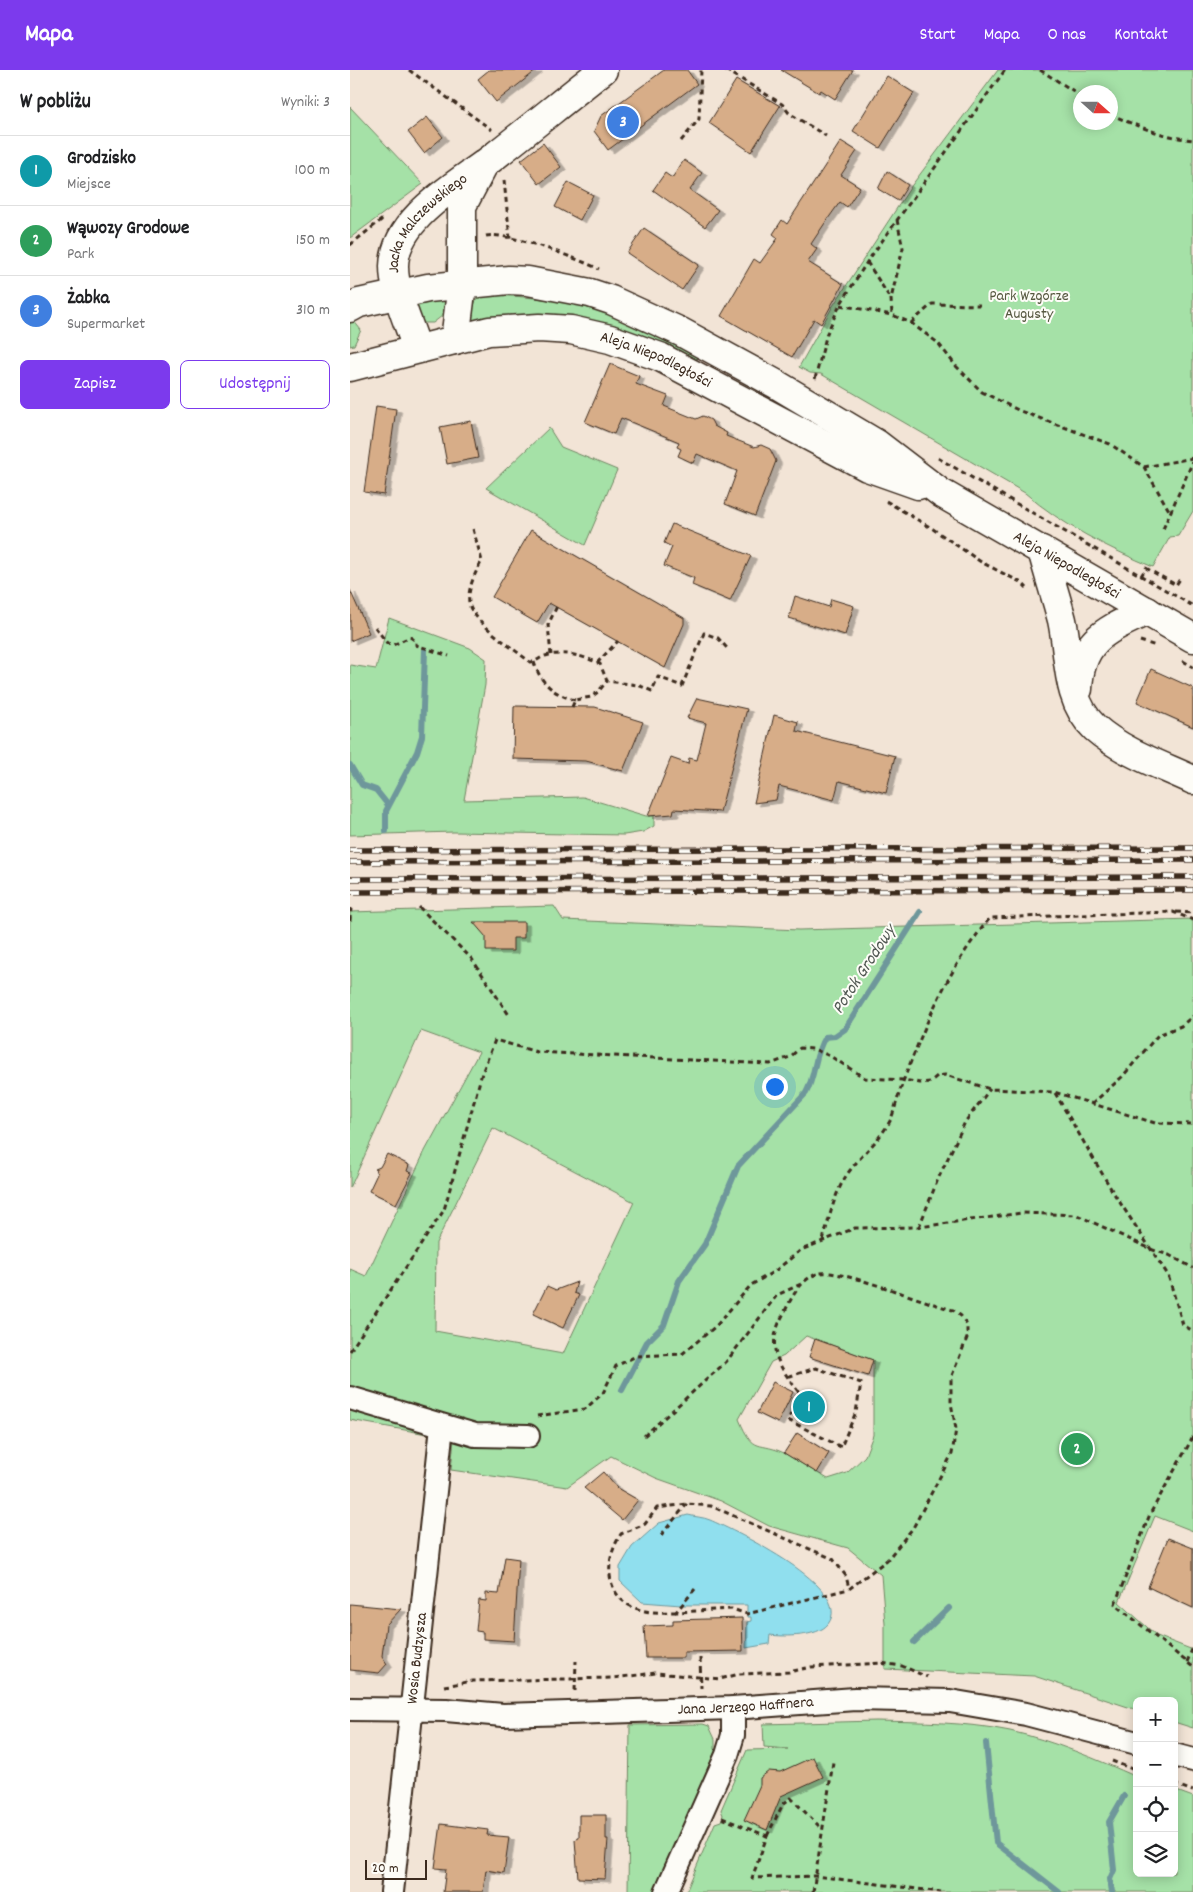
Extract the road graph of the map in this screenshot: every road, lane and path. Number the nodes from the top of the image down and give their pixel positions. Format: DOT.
graph roads {
  1 [pos="409,70"];
  2 [pos="603,70"];
  3 [pos="701,70"];
  4 [pos="726,70"];
  5 [pos="1005,70"];
  6 [pos="1040,70"];
  7 [pos="1073,91"];
  8 [pos="1118,117"];
  9 [pos="488,127"];
  10 [pos="826,136"];
  11 [pos="1193,140"];
  12 [pos="681,141"];
  13 [pos="493,168"];
  14 [pos="897,220"];
  15 [pos="510,239"];
  16 [pos="463,248"];
  17 [pos="867,262"];
  18 [pos="509,280"];
  19 [pos="462,284"];
  20 [pos="399,294"];
  21 [pos="891,299"];
  22 [pos="840,305"];
  23 [pos="980,305"];
  24 [pos="350,308"];
  25 [pos="892,315"];
  26 [pos="911,323"];
  27 [pos="455,340"];
  28 [pos="418,349"];
  29 [pos="350,367"];
  30 [pos="813,387"];
  31 [pos="931,454"];
  32 [pos="1193,460"];
  33 [pos="1144,467"];
  34 [pos="941,494"];
  35 [pos="882,499"];
  36 [pos="1170,512"];
  37 [pos="473,529"];
  38 [pos="1163,529"];
  39 [pos="1042,550"];
  40 [pos="1142,576"];
  41 [pos="1180,579"];
  42 [pos="1032,595"];
  43 [pos="557,606"];
  44 [pos="1193,606"];
  45 [pos="1147,611"];
  46 [pos="375,627"];
  47 [pos="1106,632"];
  48 [pos="618,641"];
  49 [pos="727,648"];
  50 [pos="1186,648"];
  51 [pos="1163,650"];
  52 [pos="551,655"];
  53 [pos="449,656"];
  54 [pos="534,662"];
  55 [pos="598,662"];
  56 [pos="1193,667"];
  57 [pos="608,682"];
  58 [pos="575,700"];
  59 [pos="1077,703"];
  60 [pos="572,707"];
  61 [pos="1193,780"];
  62 [pos="419,907"];
  63 [pos="351,908"];
  64 [pos="1173,912"];
  65 [pos="1193,912"];
  66 [pos="1193,920"];
  67 [pos="350,921"];
  68 [pos="509,1015"];
  69 [pos="1193,1016"];
  70 [pos="904,1080"];
  71 [pos="990,1089"];
  72 [pos="1054,1092"];
  73 [pos="1092,1104"];
  74 [pos="1193,1124"];
  75 [pos="920,1227"];
  76 [pos="823,1241"];
  77 [pos="1153,1250"];
  78 [pos="1193,1268"];
  79 [pos="801,1283"];
  80 [pos="1193,1331"];
  81 [pos="350,1351"];
  82 [pos="787,1377"];
  83 [pos="350,1398"];
  84 [pos="442,1426"];
  85 [pos="529,1426"];
  86 [pos="644,1436"];
  87 [pos="1193,1437"];
  88 [pos="687,1504"];
  89 [pos="661,1535"];
  90 [pos="695,1588"];
  91 [pos="850,1589"];
  92 [pos="676,1612"];
  93 [pos="1193,1647"];
  94 [pos="700,1658"];
  95 [pos="576,1660"];
  96 [pos="1187,1662"];
  97 [pos="1193,1667"];
  98 [pos="701,1677"];
  99 [pos="576,1679"];
  100 [pos="936,1680"];
  101 [pos="415,1686"];
  102 [pos="701,1688"];
  103 [pos="575,1692"];
  104 [pos="733,1708"];
  105 [pos="350,1709"];
  106 [pos="413,1710"];
  107 [pos="1133,1742"];
  108 [pos="1178,1756"];
  109 [pos="1111,1760"];
  110 [pos="1193,1760"];
  111 [pos="833,1762"];
  112 [pos="1133,1769"];
  113 [pos="1178,1785"];
  114 [pos="1193,1791"];
  115 [pos="717,1816"];
  116 [pos="823,1830"];
  117 [pos="767,1836"];
  118 [pos="815,1876"];
  119 [pos="392,1892"];
  120 [pos="666,1892"];
  121 [pos="813,1892"];
  122 [pos="940,1892"];
  1 -- 9 [label="path"];
  2 -- 13 [label="main road, Jacka Malczewskiego"];
  3 -- 12 [label="path"];
  4 -- 10 [label="path"];
  5 -- 14 [label="path"];
  6 -- 7 [label="path"];
  8 -- 11 [label="path"];
  13 -- 15 [label="path"];
  13 -- 16 [label="main road, Jacka Malczewskiego"];
  13 -- 20 [label="main road, Jacka Malczewskiego"];
  14 -- 17 [label="path"];
  14 -- 21 [label="path"];
  16 -- 18 [label="main road"];
  16 -- 19 [label="main road"];
  17 -- 21 [label="path"];
  17 -- 22 [label="path"];
  18 -- 19 [label="main road, Aleja Niepodległości"];
  18 -- 34 [label="main road, Aleja Niepodległości"];
  19 -- 20 [label="main road, Aleja Niepodległości"];
  19 -- 27 [label="main road"];
  20 -- 24 [label="main road, Aleja Niepodległości"];
  20 -- 28 [label="main road, Jacka Malczewskiego"];
  21 -- 25 [label="path"];
  22 -- 25 [label="path"];
  22 -- 30 [label="path"];
  23 -- 26 [label="path"];
  25 -- 26 [label="path"];
  26 -- 33 [label="path"];
  27 -- 28 [label="main road, Aleja Niepodległości"];
  27 -- 34 [label="main road, Aleja Niepodległości"];
  28 -- 29 [label="main road, Aleja Niepodległości"];
  31 -- 40 [label="path"];
  32 -- 33 [label="path"];
  32 -- 36 [label="path"];
  33 -- 36 [label="path"];
  34 -- 39 [label="main road, Aleja Niepodległości"];
  35 -- 42 [label="path"];
  36 -- 38 [label="path"];
  37 -- 54 [label="path"];
  39 -- 45 [label="main road, Aleja Niepodległości"];
  39 -- 59 [label="main road"];
  40 -- 41 [label="path"];
  40 -- 44 [label="path"];
  43 -- 52 [label="path"];
  45 -- 47 [label="main road"];
  45 -- 50 [label="main road, Aleja Niepodległości"];
  46 -- 53 [label="path"];
  47 -- 51 [label="path"];
  47 -- 59 [label="main road"];
  48 -- 55 [label="path"];
  49 -- 57 [label="path"];
  50 -- 56 [label="path"];
  52 -- 54 [label="path"];
  52 -- 55 [label="path"];
  54 -- 58 [label="path"];
  55 -- 57 [label="path"];
  57 -- 58 [label="path"];
  58 -- 60 [label="path"];
  59 -- 61 [label="main road"];
  62 -- 68 [label="path"];
  63 -- 67 [label="path"];
  64 -- 65 [label="path"];
  64 -- 66 [label="path"];
  64 -- 70 [label="path"];
  69 -- 73 [label="path"];
  70 -- 71 [label="path"];
  70 -- 76 [label="path"];
  70 -- 81 [label="path"];
  71 -- 72 [label="path"];
  71 -- 75 [label="path"];
  72 -- 73 [label="path"];
  72 -- 77 [label="path"];
  73 -- 74 [label="path"];
  75 -- 76 [label="path"];
  75 -- 77 [label="path"];
  76 -- 85 [label="path"];
  77 -- 78 [label="path"];
  77 -- 80 [label="path"];
  79 -- 82 [label="path"];
  79 -- 86 [label="path"];
  79 -- 91 [label="path"];
  82 -- 82 [label="path"];
  83 -- 84 [label="street"];
  84 -- 85 [label="street"];
  84 -- 101 [label="street, Wosia Budzysza"];
  87 -- 96 [label="path"];
  88 -- 89 [label="path"];
  88 -- 91 [label="path"];
  88 -- 92 [label="path"];
  90 -- 92 [label="path"];
  91 -- 92 [label="path"];
  93 -- 96 [label="path"];
  94 -- 98 [label="path"];
  95 -- 99 [label="path"];
  96 -- 97 [label="path"];
  98 -- 99 [label="path"];
  98 -- 100 [label="path"];
  98 -- 102 [label="path"];
  99 -- 101 [label="path"];
  99 -- 103 [label="path"];
  101 -- 106 [label="street, Wosia Budzysza"];
  104 -- 106 [label="street, Jana Jerzego Haffnera"];
  104 -- 107 [label="street, Jana Jerzego Haffnera"];
  104 -- 120 [label="street"];
  105 -- 106 [label="street, Jana Jerzego Haffnera"];
  106 -- 119 [label="street, Wosia Budzysza"];
  108 -- 110 [label="street"];
  109 -- 112 [label="path"];
  111 -- 116 [label="path"];
  113 -- 114 [label="path"];
  115 -- 117 [label="path"];
  116 -- 117 [label="path"];
  116 -- 118 [label="path"];
  117 -- 118 [label="path"];
  118 -- 121 [label="path"];
  118 -- 122 [label="path"];
}
